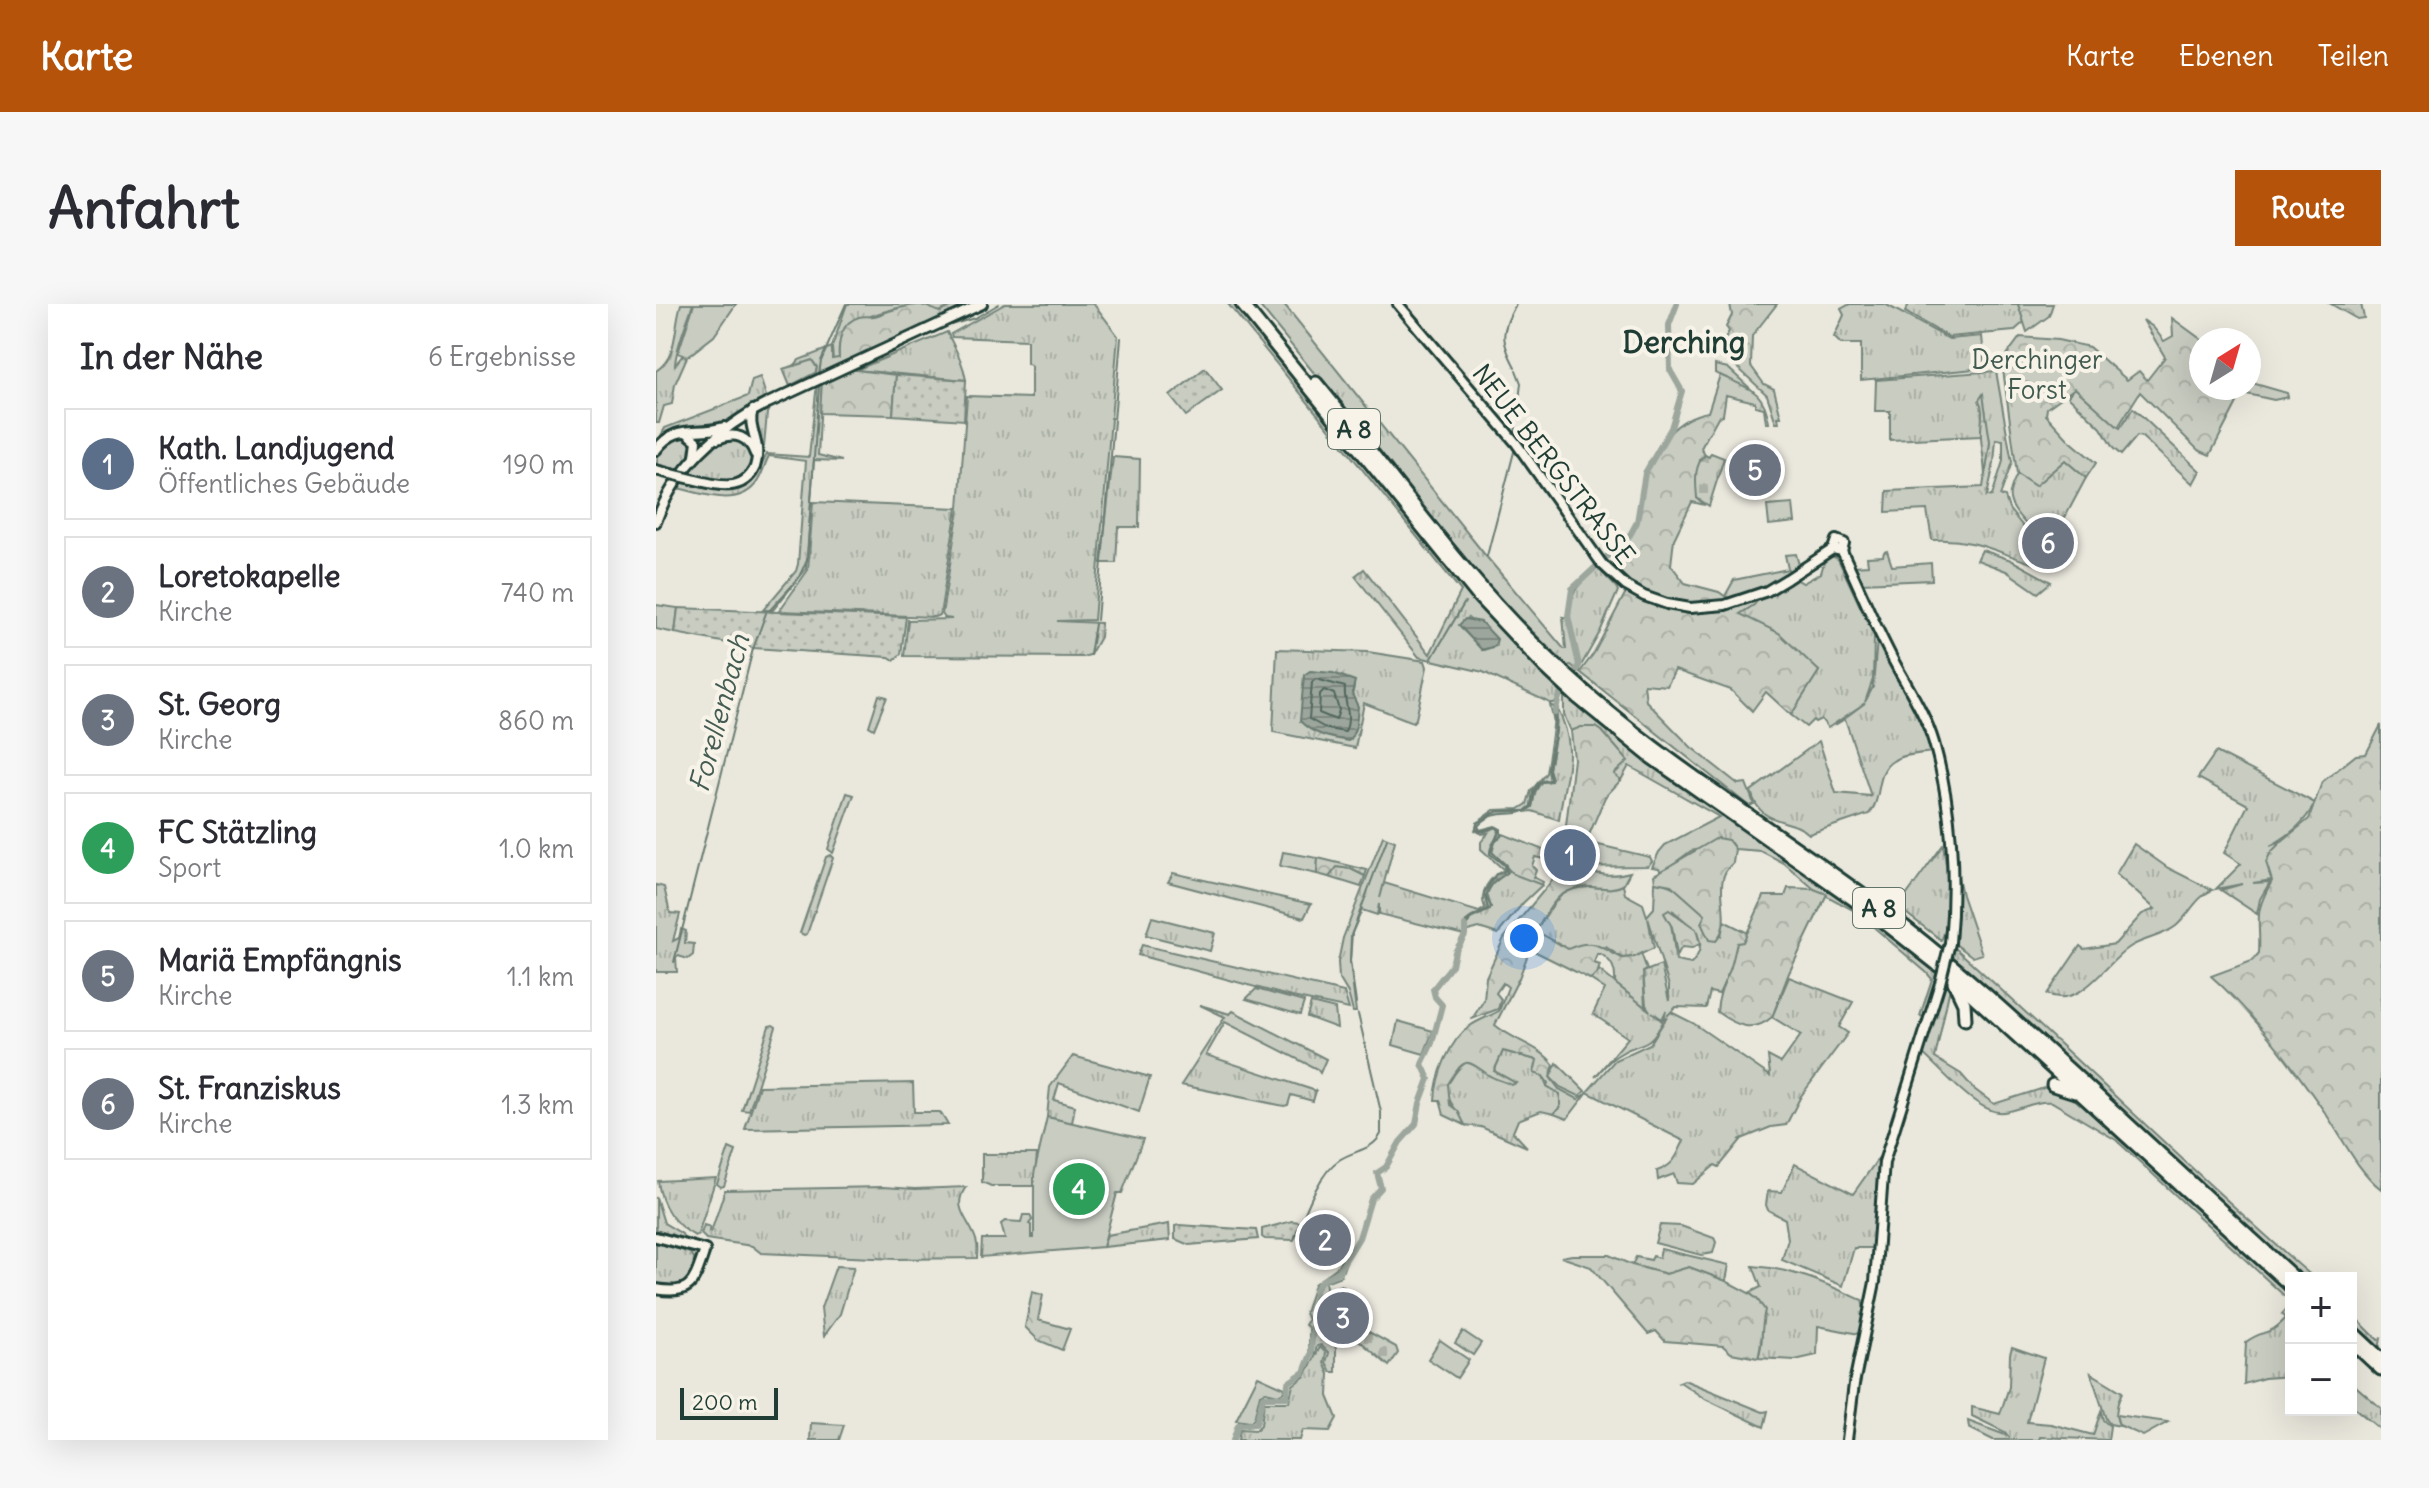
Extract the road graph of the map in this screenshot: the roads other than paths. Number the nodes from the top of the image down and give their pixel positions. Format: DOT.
graph roads {
  1 [pos="982,304"];
  2 [pos="1242,304"];
  3 [pos="1252,304"];
  4 [pos="1398,304"];
  5 [pos="753,410"];
  6 [pos="729,426"];
  7 [pos="682,431"];
  8 [pos="711,442"];
  9 [pos="656,450"];
  10 [pos="756,450"];
  11 [pos="693,460"];
  12 [pos="656,470"];
  13 [pos="656,522"];
  14 [pos="1947,972"];
  15 [pos="1965,1019"];
  16 [pos="2053,1085"];
  17 [pos="2088,1100"];
  18 [pos="656,1237"];
  19 [pos="681,1245"];
  20 [pos="702,1250"];
  21 [pos="697,1260"];
  22 [pos="2288,1272"];
  23 [pos="696,1275"];
  24 [pos="2285,1281"];
  25 [pos="656,1290"];
  26 [pos="2357,1337"];
  27 [pos="2354,1344"];
  28 [pos="2381,1359"];
  29 [pos="2381,1369"];
  30 [pos="1847,1440"];
  1 -- 5 [label="main road"];
  2 -- 14 [label="highway, A 8"];
  3 -- 22 [label="highway, A 8"];
  4 -- 30 [label="main road, NEUE BERGSTRASSE, bridge"];
  5 -- 6 [label="main road"];
  5 -- 10 [label="main road"];
  6 -- 7 [label="main road"];
  6 -- 8 [label="main road"];
  7 -- 9 [label="main road"];
  7 -- 11 [label="main road"];
  8 -- 10 [label="main road"];
  8 -- 11 [label="main road"];
  10 -- 12 [label="main road, bridge"];
  11 -- 13 [label="main road"];
  14 -- 15 [label="highway"];
  14 -- 17 [label="highway, A 8"];
  16 -- 17 [label="highway"];
  17 -- 24 [label="highway, A 8"];
  18 -- 19 [label="main road"];
  19 -- 20 [label="main road"];
  19 -- 21 [label="main road"];
  20 -- 21 [label="main road"];
  20 -- 23 [label="main road"];
  21 -- 23 [label="main road"];
  23 -- 25 [label="main road"];
  26 -- 28 [label="highway"];
  27 -- 29 [label="highway"];
}
